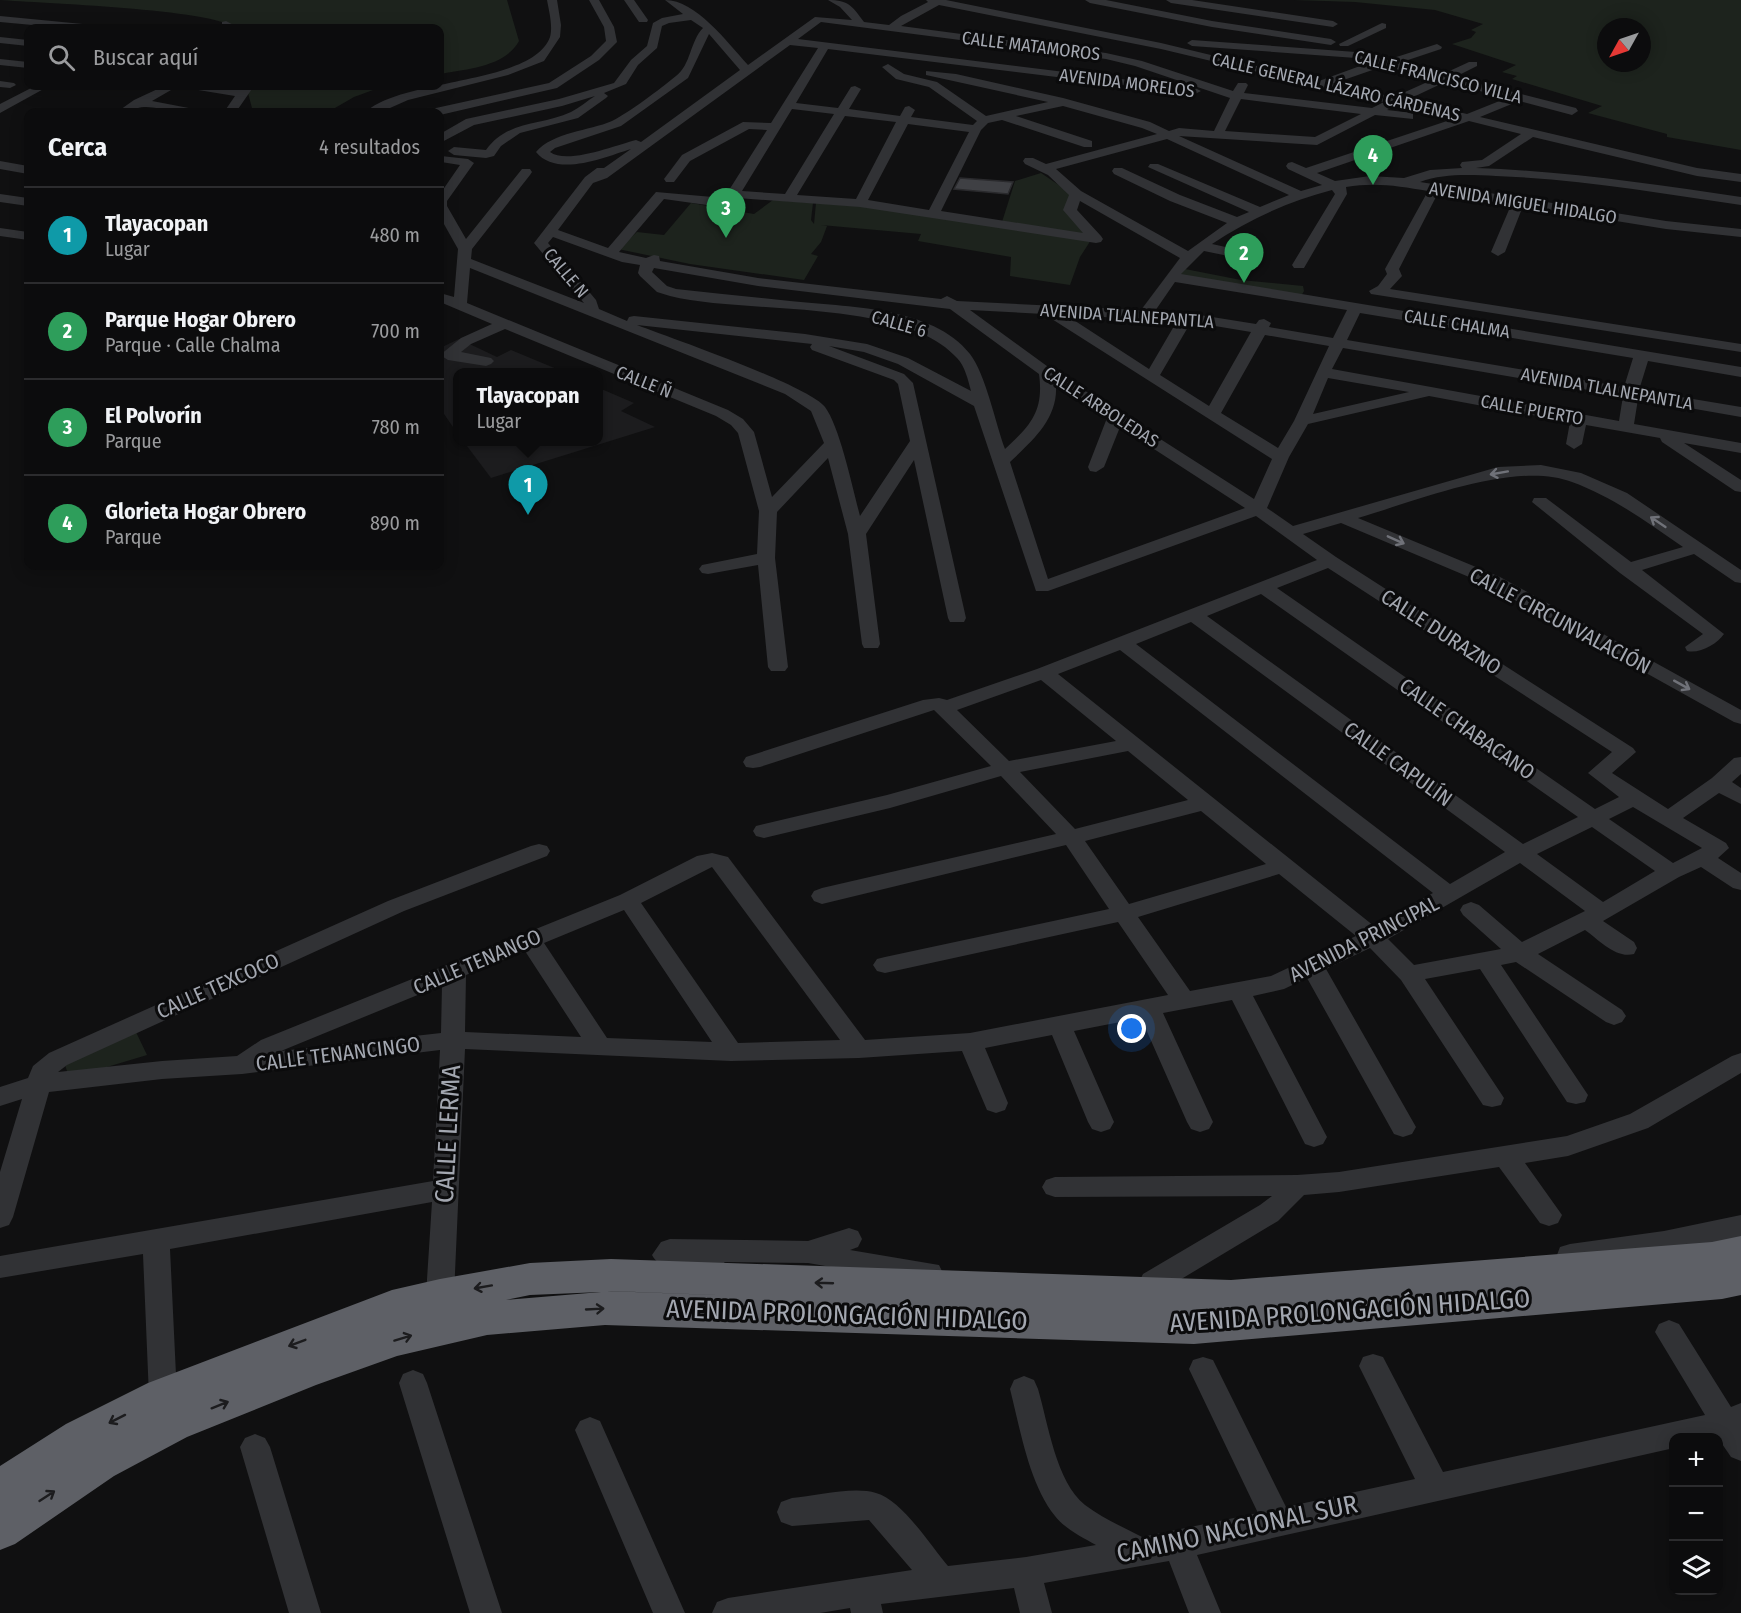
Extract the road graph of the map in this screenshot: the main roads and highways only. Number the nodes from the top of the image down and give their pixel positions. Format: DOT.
graph roads {
  1 [pos="1741,1252"];
  2 [pos="1741,1279"];
  3 [pos="531,1296"];
  4 [pos="0,1490"];
  5 [pos="0,1530"];
  1 -- 3 [label="highway, AVENIDA PROLONGACIÓN HIDALGO, one-way"];
  3 -- 2 [label="highway, AVENIDA PROLONGACIÓN HIDALGO, one-way"];
  3 -- 4 [label="highway, AVENIDA PROLONGACIÓN HIDALGO, one-way"];
  5 -- 3 [label="highway, AVENIDA PROLONGACIÓN HIDALGO, one-way"];
}
